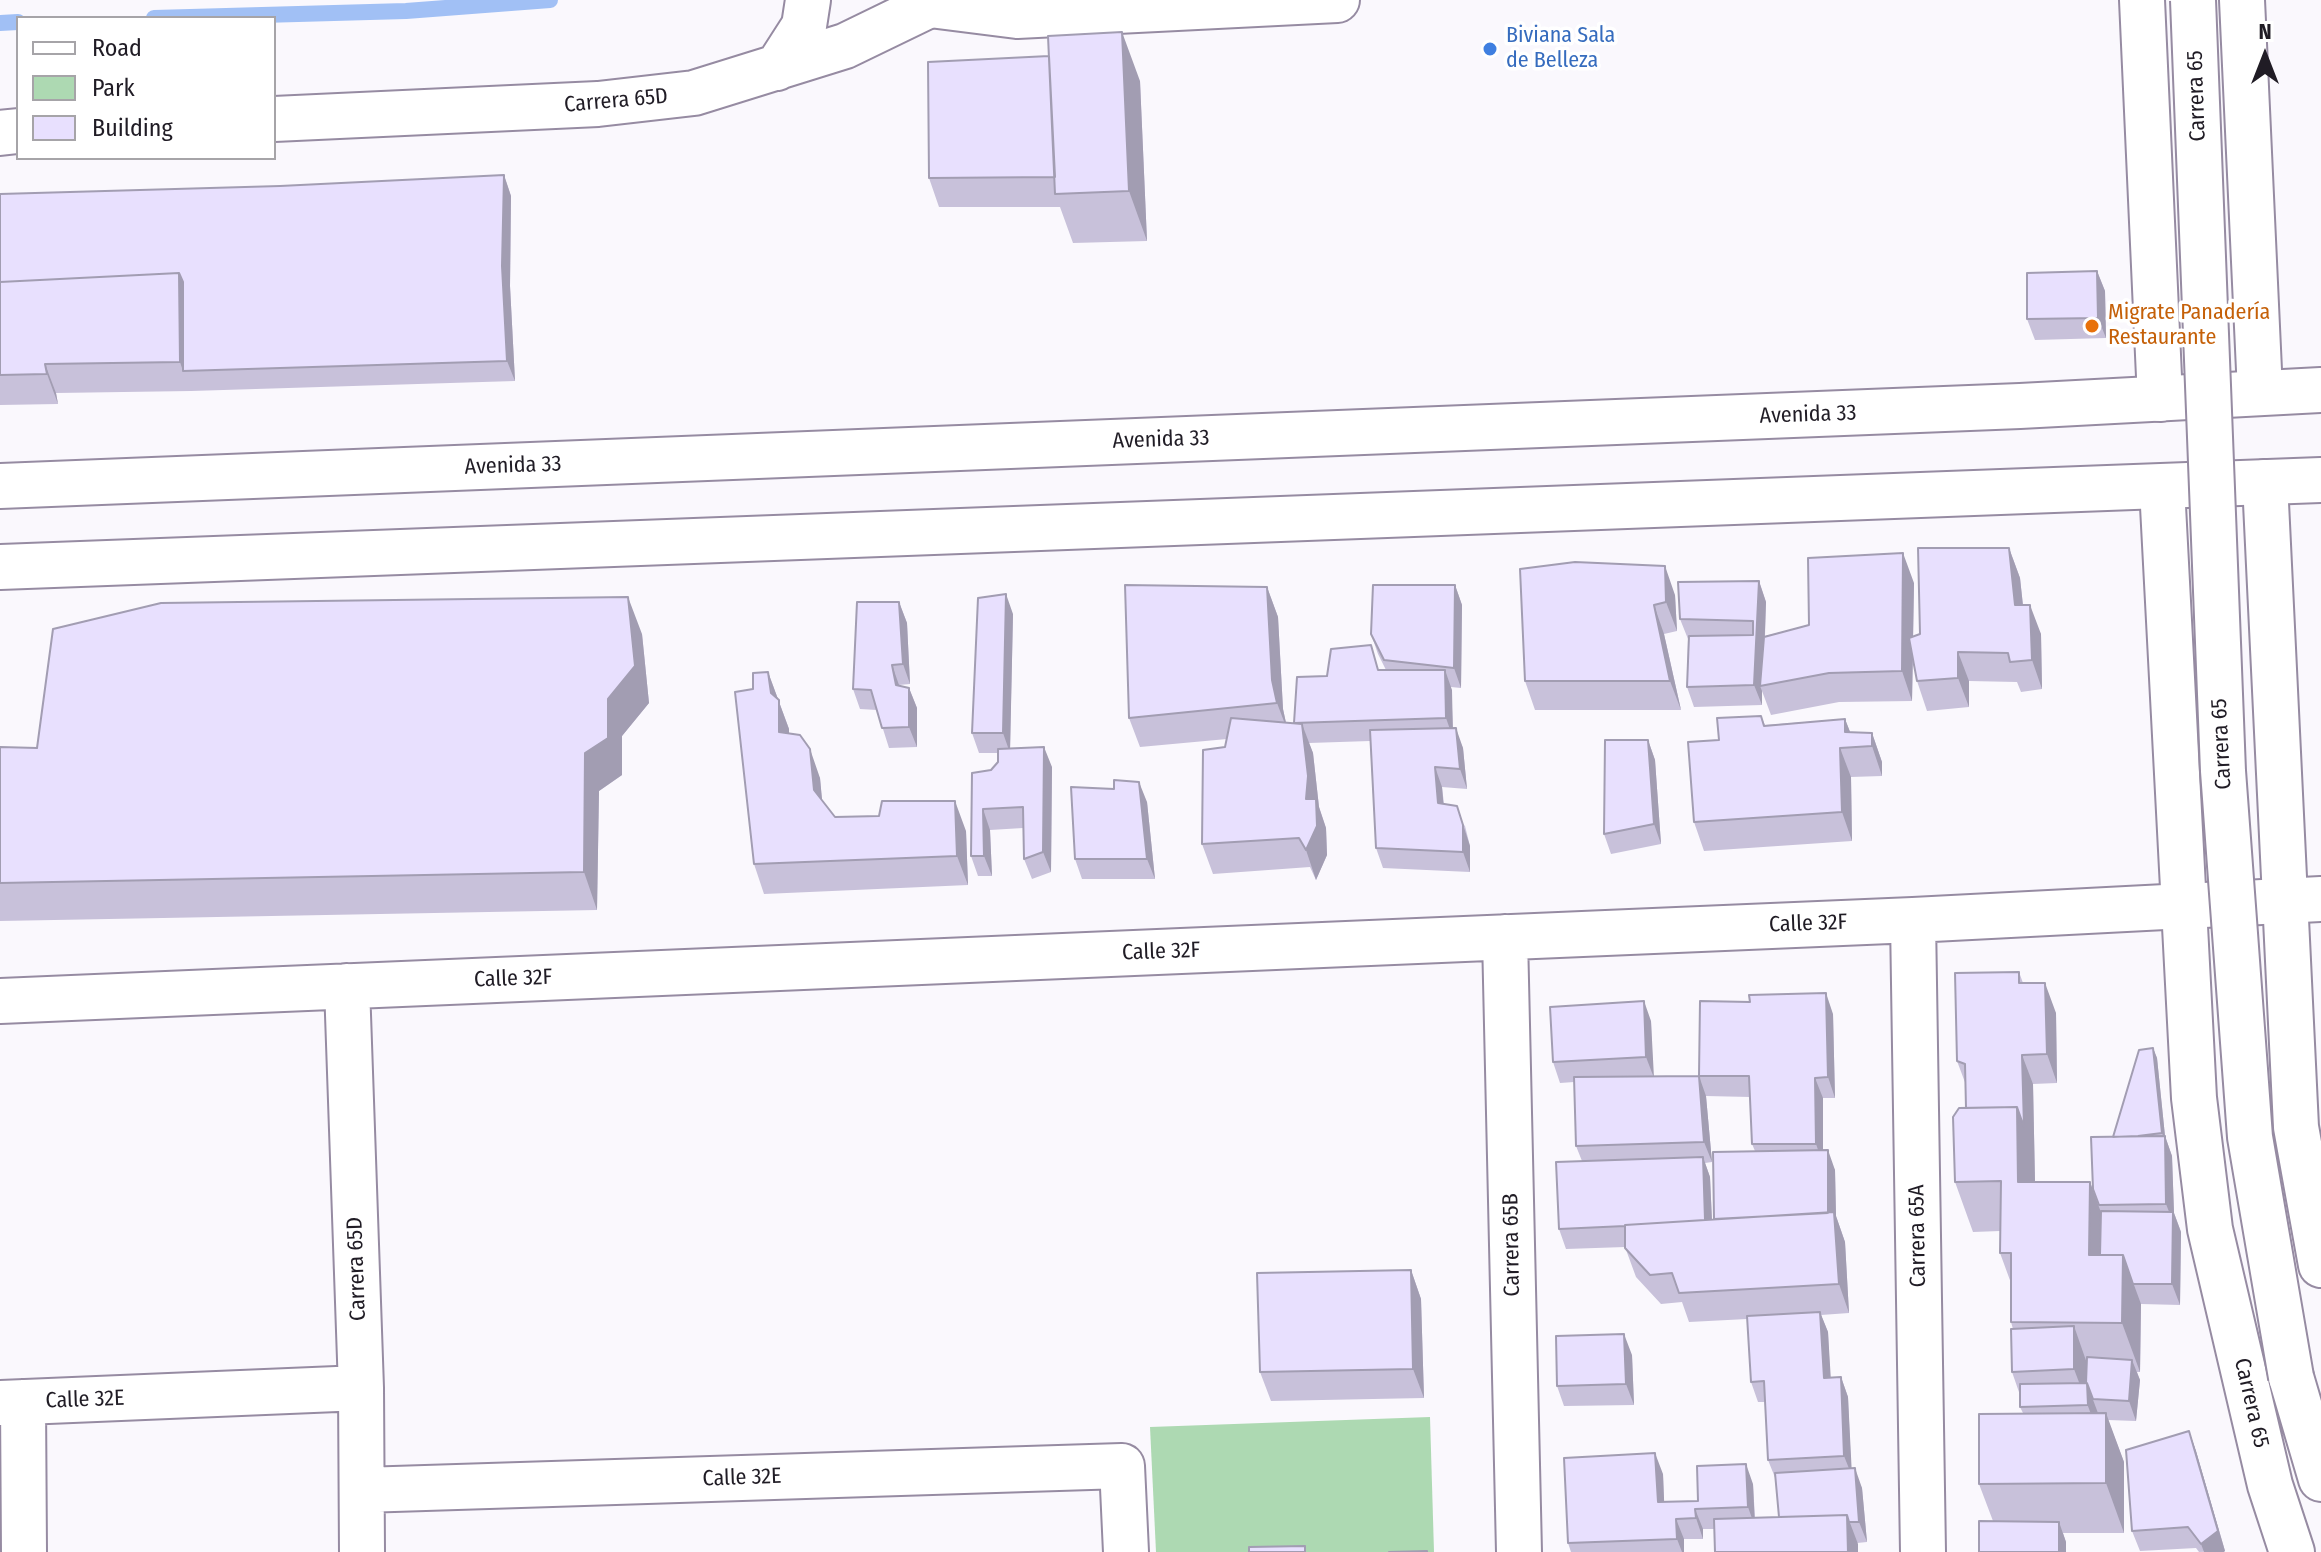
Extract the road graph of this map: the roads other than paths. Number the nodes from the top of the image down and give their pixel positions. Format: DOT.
graph roads {
  1 [pos="808,0"];
  2 [pos="1337,0"];
  3 [pos="2142,0"];
  4 [pos="2193,0"];
  5 [pos="2242,0"];
  6 [pos="927,2"];
  7 [pos="1082,6"];
  8 [pos="777,68"];
  9 [pos="276,119"];
  10 [pos="2321,390"];
  11 [pos="2260,392"];
  12 [pos="2160,399"];
  13 [pos="2321,480"];
  14 [pos="2265,482"];
  15 [pos="0,486"];
  16 [pos="2162,487"];
  17 [pos="0,567"];
  18 [pos="2303,900"];
  19 [pos="2182,906"];
  20 [pos="1913,920"];
  21 [pos="1505,937"];
  22 [pos="347,986"];
  23 [pos="0,1001"];
  24 [pos="2321,1265"];
  25 [pos="361,1388"];
  26 [pos="12,1402"];
  27 [pos="2321,1479"];
  28 [pos="362,1490"];
  29 [pos="24,1552"];
  30 [pos="362,1552"];
  31 [pos="1126,1552"];
  32 [pos="1519,1552"];
  33 [pos="1923,1552"];
  34 [pos="2292,1552"];
  1 -- 8 [label="street"];
  2 -- 7 [label="street"];
  3 -- 12 [label="street"];
  4 -- 27 [label="street, Carrera 65, bridge"];
  5 -- 11 [label="street"];
  6 -- 7 [label="street"];
  6 -- 8 [label="street, Carrera 65D"];
  8 -- 9 [label="street, Carrera 65D"];
  10 -- 11 [label="street, Avenida 33"];
  11 -- 12 [label="street, Avenida 33"];
  12 -- 15 [label="street, Avenida 33"];
  13 -- 14 [label="street"];
  14 -- 16 [label="street"];
  14 -- 18 [label="street"];
  16 -- 17 [label="street"];
  16 -- 19 [label="street, Carrera 65"];
  18 -- 19 [label="street, Calle 32F"];
  18 -- 24 [label="street"];
  19 -- 20 [label="street, Calle 32F"];
  19 -- 34 [label="street, Carrera 65"];
  20 -- 21 [label="street, Calle 32F"];
  20 -- 33 [label="street, Carrera 65A"];
  21 -- 22 [label="street, Calle 32F"];
  21 -- 32 [label="street, Carrera 65B"];
  22 -- 23 [label="street, Calle 32F"];
  22 -- 25 [label="street, Carrera 65D"];
  25 -- 26 [label="street, Calle 32E"];
  25 -- 28 [label="street, Carrera 65D"];
  26 -- 29 [label="street"];
  28 -- 30 [label="street, Carrera 65D"];
  28 -- 31 [label="street, Calle 32E"];
}
